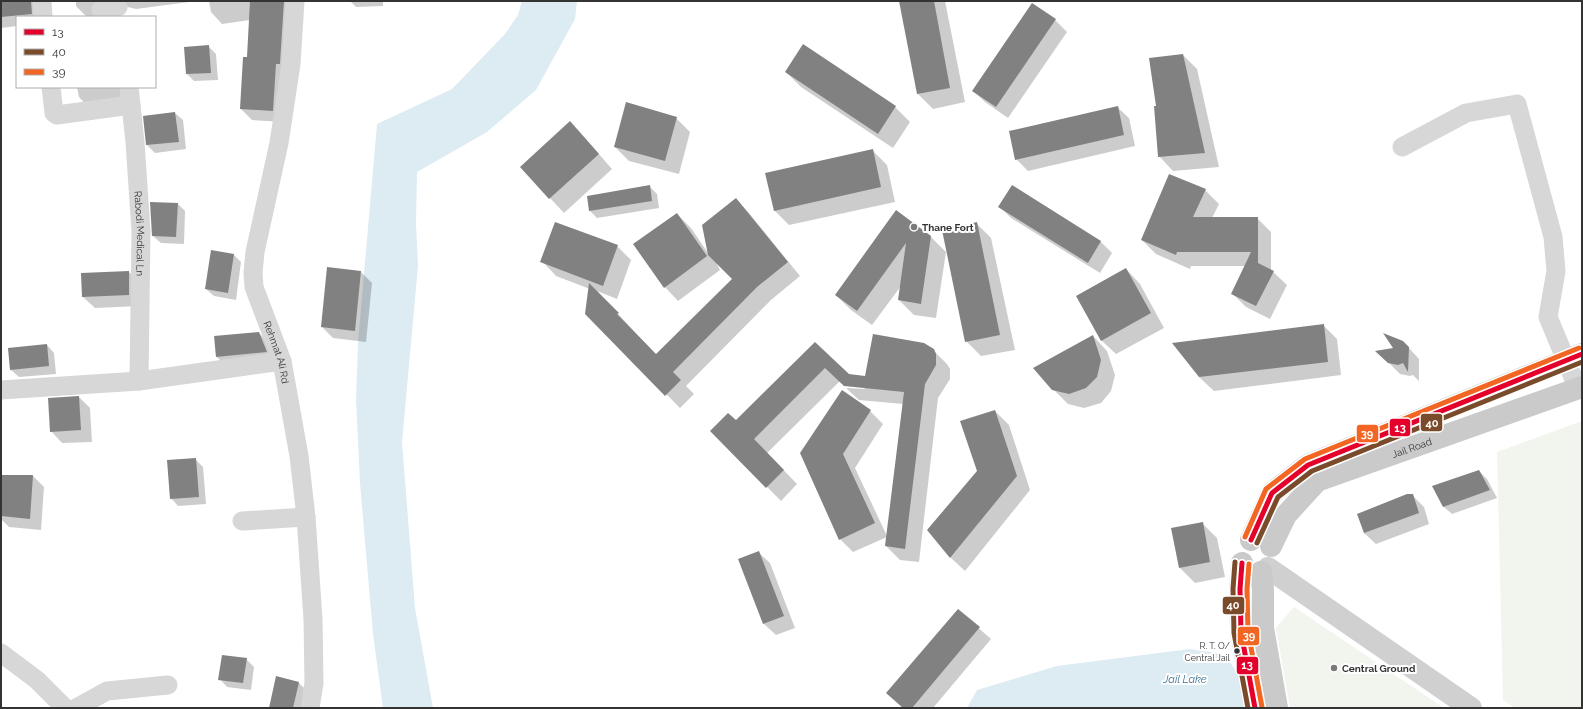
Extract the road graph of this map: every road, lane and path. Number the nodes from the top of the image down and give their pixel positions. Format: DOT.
graph roads {
  1 [pos="42,1"];
  2 [pos="295,1"];
  3 [pos="43,16"];
  4 [pos="51,88"];
  5 [pos="130,96"];
  6 [pos="1402,146"];
  7 [pos="1574,357"];
  8 [pos="282,361"];
  9 [pos="139,381"];
  10 [pos="1580,388"];
  11 [pos="1,390"];
  12 [pos="306,517"];
  13 [pos="242,521"];
  14 [pos="1261,543"];
  15 [pos="1257,568"];
  16 [pos="1,653"];
  17 [pos="168,685"];
  18 [pos="65,708"];
  19 [pos="76,708"];
  20 [pos="310,708"];
  21 [pos="1255,708"];
  22 [pos="1277,708"];
  23 [pos="1471,708"];
  1 -- 3 [label="street"];
  2 -- 8 [label="street, Rehmat Ali Rd"];
  4 -- 5 [label="street"];
  5 -- 9 [label="street, Rabodi Medical Ln"];
  6 -- 7 [label="street"];
  7 -- 10 [label="street"];
  7 -- 14 [label="main road"];
  8 -- 9 [label="street"];
  8 -- 12 [label="street, Rehmat Ali Rd"];
  9 -- 11 [label="street"];
  10 -- 14 [label="main road, Jail Road"];
  12 -- 13 [label="street"];
  12 -- 20 [label="street, Rehmat Ali Rd"];
  14 -- 15 [label="main road"];
  14 -- 15 [label="main road"];
  15 -- 21 [label="main road"];
  15 -- 22 [label="main road"];
  15 -- 23 [label="main road"];
  16 -- 18 [label="street"];
  17 -- 19 [label="street"];
}
